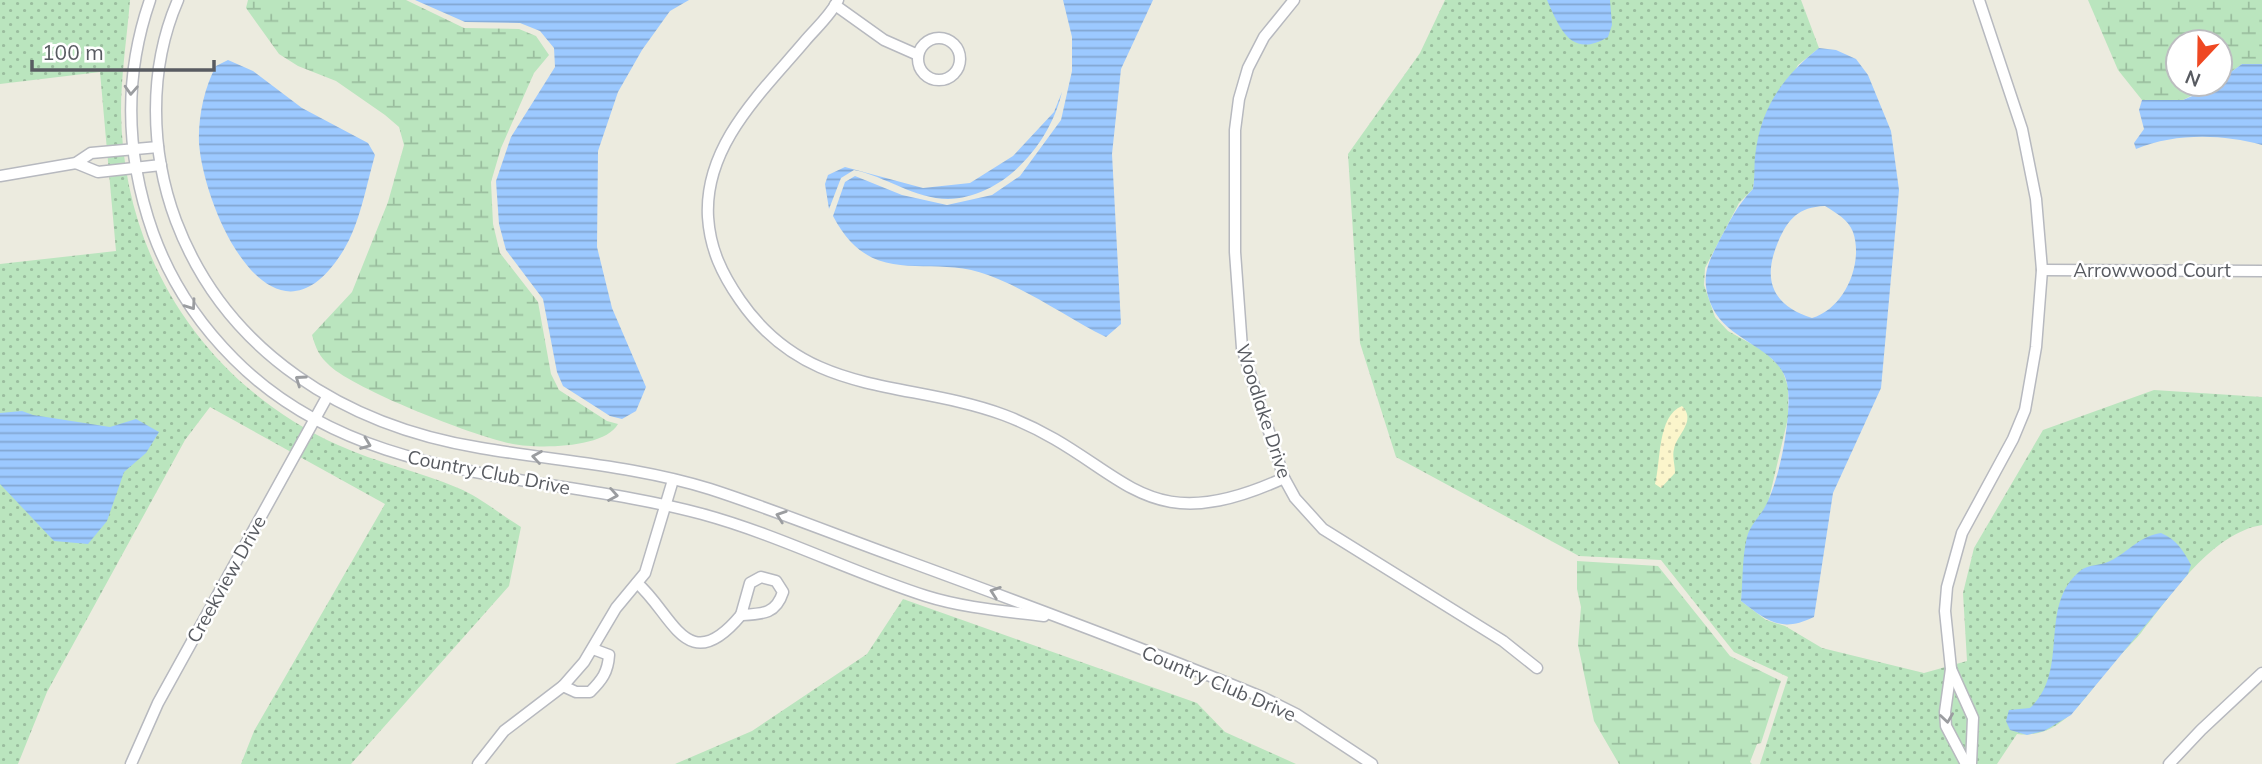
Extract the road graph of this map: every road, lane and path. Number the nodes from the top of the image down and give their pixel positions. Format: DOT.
graph roads {
  1 [pos="150,0"];
  2 [pos="178,0"];
  3 [pos="1294,0"];
  4 [pos="1979,0"];
  5 [pos="837,3"];
  6 [pos="918,55"];
  7 [pos="158,147"];
  8 [pos="132,148"];
  9 [pos="76,163"];
  10 [pos="161,165"];
  11 [pos="135,168"];
  12 [pos="0,176"];
  13 [pos="2042,270"];
  14 [pos="2262,271"];
  15 [pos="327,397"];
  16 [pos="314,420"];
  17 [pos="1284,478"];
  18 [pos="673,480"];
  19 [pos="667,505"];
  20 [pos="637,583"];
  21 [pos="741,615"];
  22 [pos="1058,618"];
  23 [pos="593,649"];
  24 [pos="1537,668"];
  25 [pos="1951,669"];
  26 [pos="2262,673"];
  27 [pos="563,686"];
  28 [pos="131,764"];
  29 [pos="478,764"];
  30 [pos="1373,764"];
  31 [pos="1969,764"];
  32 [pos="2169,764"];
  1 -- 8 [label="street, Country Club Drive, one-way"];
  2 -- 7 [label="street, Country Club Drive"];
  3 -- 17 [label="street, Woodlake Drive"];
  4 -- 13 [label="street"];
  5 -- 6 [label="street"];
  5 -- 17 [label="street"];
  6 -- 6 [label="street"];
  7 -- 8 [label="street"];
  7 -- 10 [label="street, Country Club Drive"];
  8 -- 9 [label="street"];
  8 -- 11 [label="street, Country Club Drive"];
  9 -- 11 [label="street"];
  9 -- 12 [label="street"];
  10 -- 11 [label="street"];
  15 -- 10 [label="street, Country Club Drive, one-way"];
  11 -- 16 [label="street, Country Club Drive, one-way"];
  13 -- 14 [label="street, Arrowwood Court"];
  13 -- 25 [label="street"];
  15 -- 16 [label="street, Creekview Drive"];
  18 -- 15 [label="street, Country Club Drive, one-way"];
  16 -- 19 [label="street, Country Club Drive, one-way"];
  16 -- 28 [label="street, Creekview Drive"];
  17 -- 24 [label="street, Woodlake Drive"];
  18 -- 19 [label="street"];
  22 -- 18 [label="street, Country Club Drive, one-way"];
  19 -- 20 [label="street"];
  19 -- 22 [label="street, Country Club Drive"];
  20 -- 21 [label="street"];
  20 -- 23 [label="street"];
  21 -- 21 [label="street"];
  22 -- 30 [label="street, Country Club Drive"];
  23 -- 27 [label="street"];
  23 -- 27 [label="street"];
  25 -- 31 [label="street"];
  25 -- 31 [label="street, one-way"];
  26 -- 32 [label="street"];
  27 -- 29 [label="street"];
}
